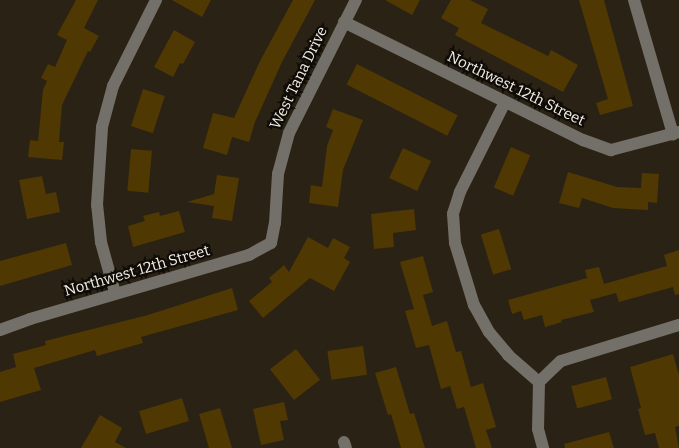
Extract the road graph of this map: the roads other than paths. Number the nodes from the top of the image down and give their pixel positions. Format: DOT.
graph roads {
  1 [pos="156,0"];
  2 [pos="356,0"];
  3 [pos="634,0"];
  4 [pos="344,22"];
  5 [pos="505,102"];
  6 [pos="676,133"];
  7 [pos="273,233"];
  8 [pos="115,294"];
  9 [pos="679,325"];
  10 [pos="0,330"];
  11 [pos="539,382"];
  12 [pos="543,448"];
  1 -- 8 [label="street"];
  2 -- 4 [label="street, West Tana Drive"];
  3 -- 6 [label="street"];
  4 -- 5 [label="street, Northwest 12th Street"];
  4 -- 7 [label="street, West Tana Drive"];
  5 -- 6 [label="street, Northwest 12th Street"];
  5 -- 11 [label="street"];
  7 -- 8 [label="street, Northwest 12th Street"];
  8 -- 10 [label="street, Northwest 12th Street"];
  9 -- 11 [label="street"];
  11 -- 12 [label="street"];
}
